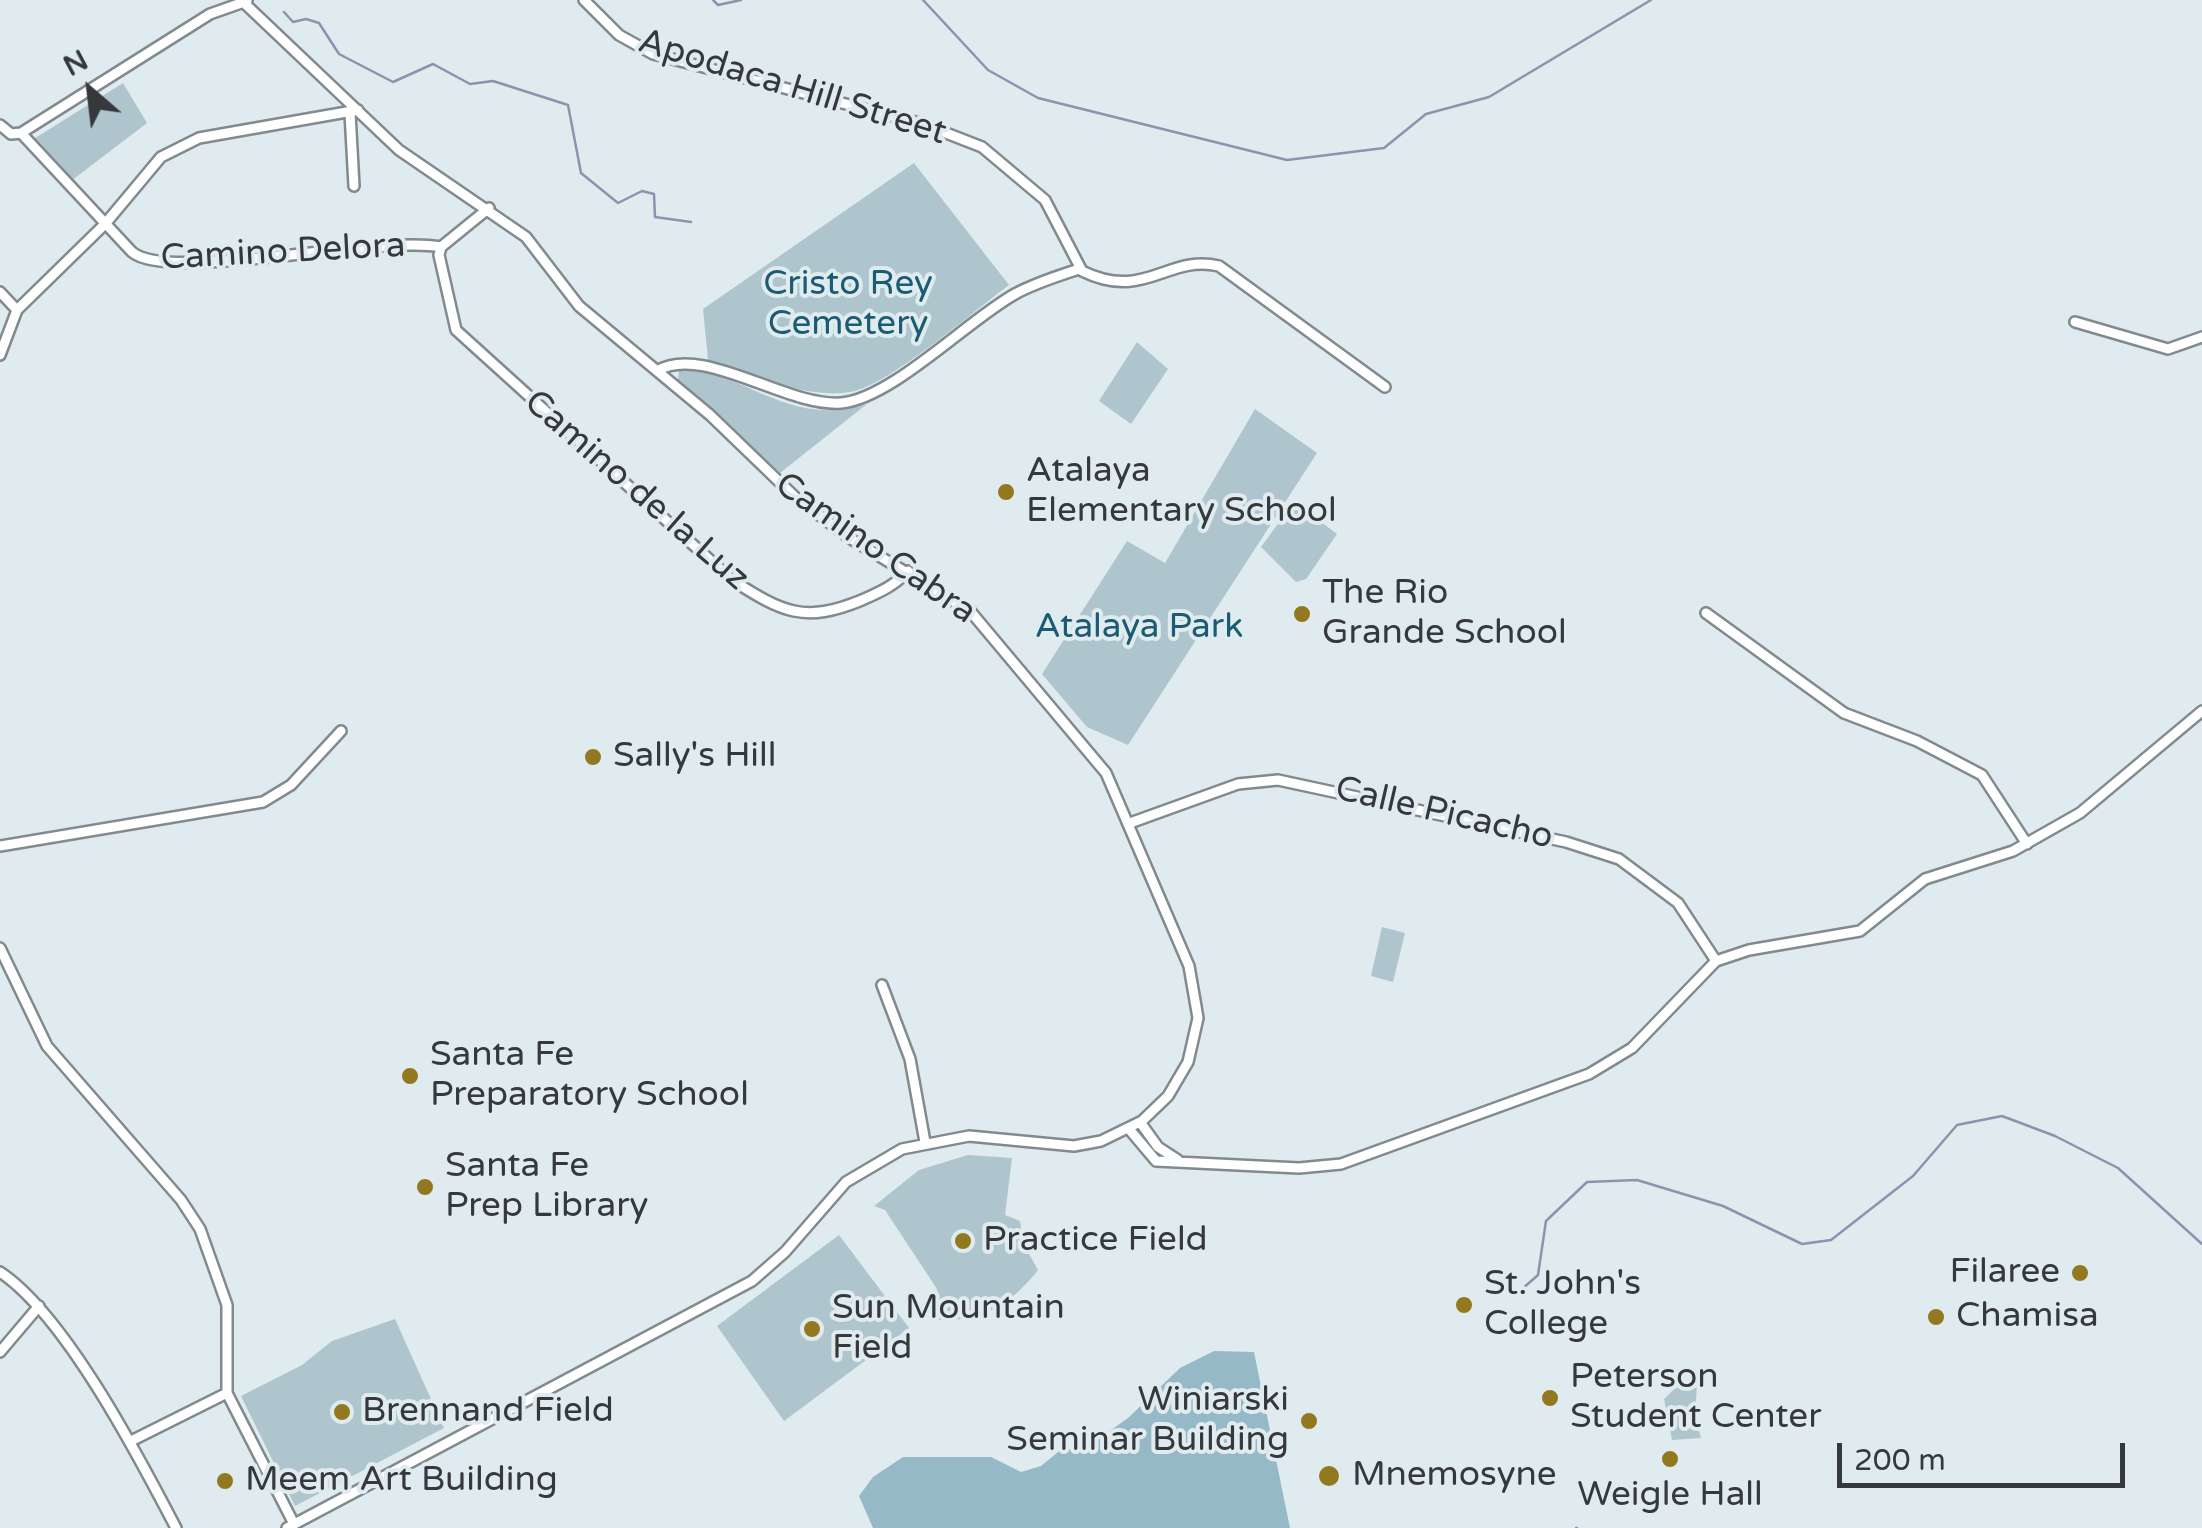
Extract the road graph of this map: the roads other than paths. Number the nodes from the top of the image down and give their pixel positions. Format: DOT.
graph roads {
  1 [pos="584,0"];
  2 [pos="244,1"];
  3 [pos="354,112"];
  4 [pos="0,126"];
  5 [pos="21,133"];
  6 [pos="354,186"];
  7 [pos="489,208"];
  8 [pos="104,224"];
  9 [pos="441,248"];
  10 [pos="1079,269"];
  11 [pos="0,292"];
  12 [pos="17,310"];
  13 [pos="2075,322"];
  14 [pos="2202,338"];
  15 [pos="0,355"];
  16 [pos="657,371"];
  17 [pos="1385,388"];
  18 [pos="908,571"];
  19 [pos="1706,613"];
  20 [pos="2202,711"];
  21 [pos="341,730"];
  22 [pos="1130,823"];
  23 [pos="2027,844"];
  24 [pos="0,846"];
  25 [pos="0,948"];
  26 [pos="1716,961"];
  27 [pos="882,985"];
  28 [pos="1134,1126"];
  29 [pos="925,1142"];
  30 [pos="0,1272"];
  31 [pos="39,1306"];
  32 [pos="0,1352"];
  33 [pos="227,1392"];
  34 [pos="131,1441"];
  35 [pos="291,1526"];
  36 [pos="176,1528"];
  1 -- 10 [label="street, Apodaca Hill Street"];
  2 -- 3 [label="street, Camino Cabra"];
  2 -- 5 [label="street"];
  3 -- 6 [label="street"];
  3 -- 7 [label="street, Camino Cabra"];
  3 -- 8 [label="street"];
  4 -- 5 [label="street, Camino Delora"];
  5 -- 8 [label="street, Camino Delora"];
  7 -- 9 [label="street, Camino Delora"];
  7 -- 16 [label="street, Camino Cabra"];
  8 -- 9 [label="street, Camino Delora"];
  8 -- 12 [label="street"];
  9 -- 18 [label="street, Camino de la Luz"];
  10 -- 16 [label="street"];
  10 -- 17 [label="street"];
  11 -- 12 [label="street"];
  12 -- 15 [label="street"];
  13 -- 14 [label="street"];
  16 -- 18 [label="street, Camino Cabra"];
  18 -- 22 [label="street, Camino Cabra"];
  19 -- 23 [label="street"];
  20 -- 23 [label="street"];
  21 -- 24 [label="street"];
  22 -- 26 [label="street, Calle Picacho"];
  22 -- 28 [label="street, Camino Cabra"];
  23 -- 26 [label="street"];
  25 -- 33 [label="street"];
  26 -- 28 [label="street"];
  27 -- 29 [label="street"];
  28 -- 29 [label="street"];
  29 -- 35 [label="street"];
  30 -- 31 [label="street"];
  31 -- 32 [label="street"];
  31 -- 34 [label="street"];
  33 -- 34 [label="street"];
  33 -- 35 [label="street"];
  34 -- 36 [label="street"];
}
